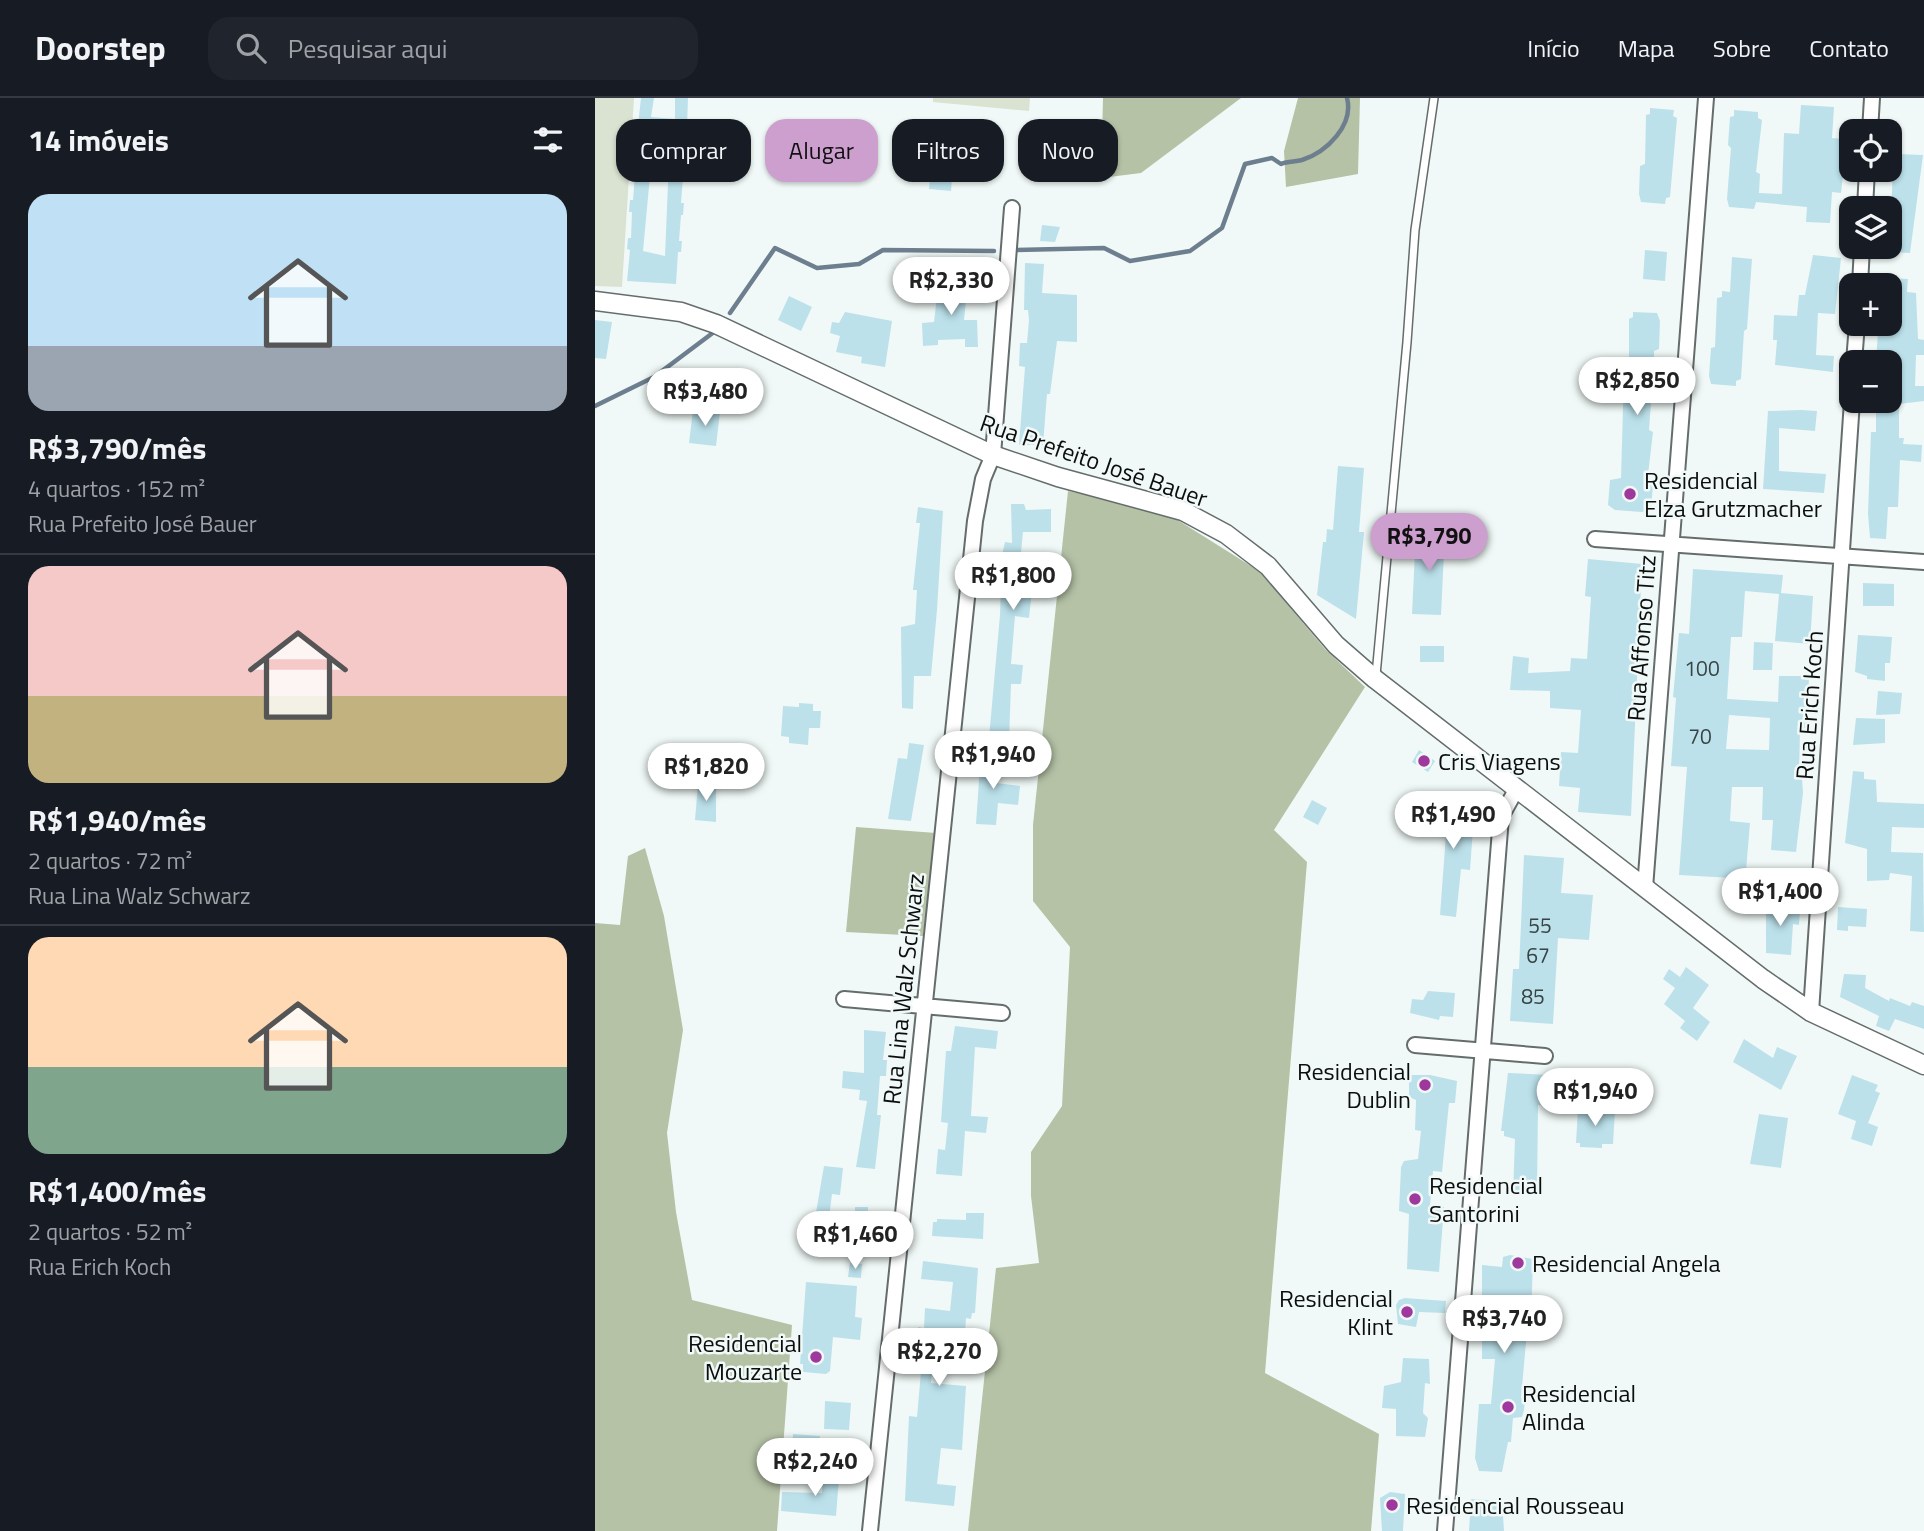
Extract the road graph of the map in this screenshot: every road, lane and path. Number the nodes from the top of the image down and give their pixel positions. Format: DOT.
graph roads {
  1 [pos="1434,98"];
  2 [pos="1706,98"];
  3 [pos="1872,98"];
  4 [pos="1871,119"];
  5 [pos="1012,208"];
  6 [pos="595,301"];
  7 [pos="1851,413"];
  8 [pos="993,455"];
  9 [pos="1595,539"];
  10 [pos="1671,544"];
  11 [pos="1842,556"];
  12 [pos="1924,562"];
  13 [pos="1375,679"];
  14 [pos="1516,790"];
  15 [pos="1645,888"];
  16 [pos="843,999"];
  17 [pos="924,1006"];
  18 [pos="1811,1012"];
  19 [pos="1002,1013"];
  20 [pos="1415,1045"];
  21 [pos="1483,1051"];
  22 [pos="1545,1056"];
  23 [pos="1924,1065"];
  24 [pos="870,1531"];
  25 [pos="1445,1531"];
  1 -- 13 [label="lane"];
  2 -- 10 [label="street, Rua Affonso Titz"];
  3 -- 4 [label="street"];
  5 -- 8 [label="street, Rua Lina Walz Schwarz"];
  6 -- 8 [label="street, Rua Prefeito José Bauer"];
  7 -- 11 [label="street, Rua Erich Koch"];
  8 -- 13 [label="street, Rua Prefeito José Bauer"];
  8 -- 17 [label="street, Rua Lina Walz Schwarz"];
  9 -- 10 [label="street"];
  10 -- 11 [label="street"];
  10 -- 15 [label="street, Rua Affonso Titz"];
  11 -- 12 [label="street"];
  11 -- 18 [label="street, Rua Erich Koch"];
  13 -- 14 [label="street, Rua Prefeito José Bauer"];
  14 -- 15 [label="street, Rua Prefeito José Bauer"];
  14 -- 21 [label="street"];
  15 -- 18 [label="street, Rua Prefeito José Bauer"];
  16 -- 17 [label="street"];
  17 -- 19 [label="street"];
  17 -- 24 [label="street, Rua Lina Walz Schwarz"];
  18 -- 23 [label="street, Rua Prefeito José Bauer"];
  20 -- 21 [label="street"];
  21 -- 22 [label="street"];
  21 -- 25 [label="street"];
}
